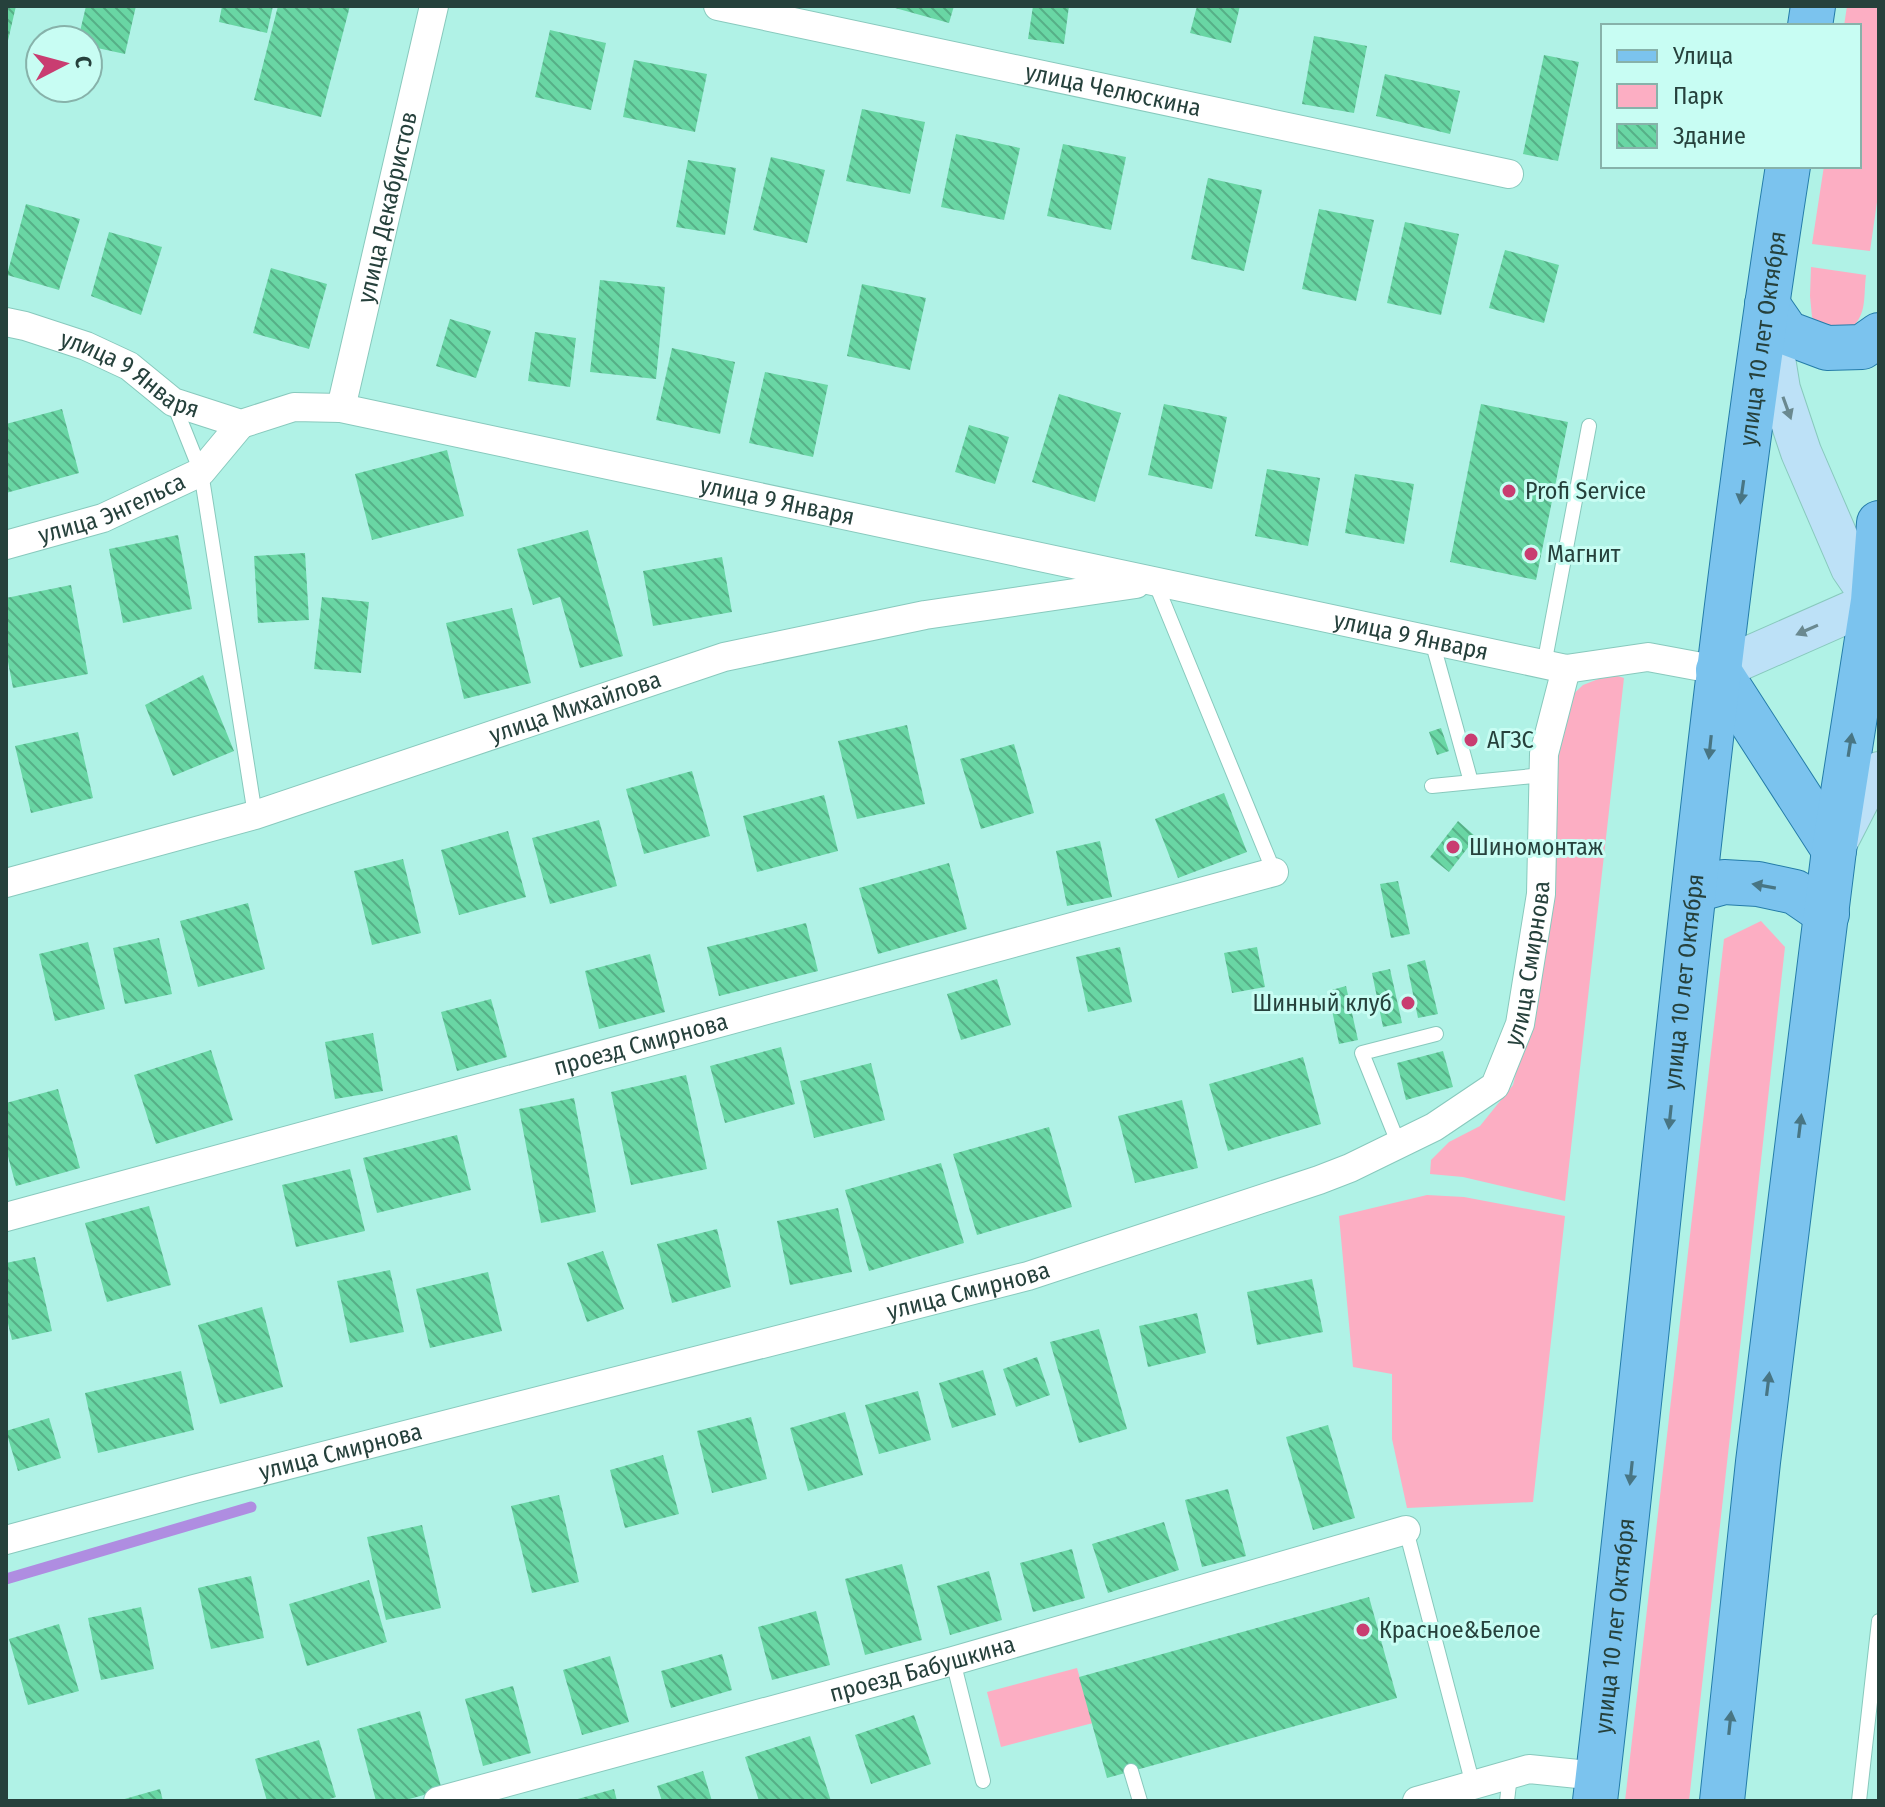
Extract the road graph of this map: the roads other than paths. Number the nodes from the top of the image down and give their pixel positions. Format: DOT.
graph roads {
  1 [pos="434,6"];
  2 [pos="718,6"];
  3 [pos="1788,168"];
  4 [pos="1509,174"];
  5 [pos="1767,304"];
  6 [pos="6,322"];
  7 [pos="1879,335"];
  8 [pos="173,402"];
  9 [pos="341,408"];
  10 [pos="241,424"];
  11 [pos="1589,426"];
  12 [pos="201,472"];
  13 [pos="1879,523"];
  14 [pos="6,545"];
  15 [pos="1155,581"];
  16 [pos="1877,603"];
  17 [pos="1432,641"];
  18 [pos="1555,667"];
  19 [pos="1718,670"];
  20 [pos="1879,772"];
  21 [pos="1543,775"];
  22 [pos="1471,782"];
  23 [pos="1432,786"];
  24 [pos="255,815"];
  25 [pos="1834,850"];
  26 [pos="1274,872"];
  27 [pos="6,883"];
  28 [pos="1695,890"];
  29 [pos="1827,914"];
  30 [pos="1436,1034"];
  31 [pos="1399,1145"];
  32 [pos="6,1217"];
  33 [pos="1406,1530"];
  34 [pos="6,1540"];
  35 [pos="1879,1621"];
  36 [pos="953,1661"];
  37 [pos="1131,1771"];
  38 [pos="983,1781"];
  39 [pos="1473,1785"];
  40 [pos="1508,1788"];
  41 [pos="1597,1788"];
  42 [pos="438,1801"];
  43 [pos="1140,1801"];
  44 [pos="1417,1801"];
  45 [pos="1722,1801"];
  46 [pos="1859,1801"];
  1 -- 9 [label="street, улица Декабристов"];
  2 -- 4 [label="street, улица Челюскина"];
  3 -- 5 [label="main road, улица 10 лет Октября"];
  5 -- 7 [label="main road"];
  5 -- 16 [label="main road, one-way"];
  5 -- 19 [label="main road, улица 10 лет Октября, one-way"];
  6 -- 8 [label="street, улица 9 Января"];
  8 -- 10 [label="street, улица 9 Января"];
  8 -- 12 [label="lane"];
  9 -- 10 [label="street, улица 9 Января"];
  9 -- 15 [label="street, улица 9 Января"];
  10 -- 12 [label="street, улица Энгельса"];
  11 -- 18 [label="lane"];
  12 -- 14 [label="street, улица Энгельса"];
  12 -- 24 [label="lane"];
  13 -- 16 [label="main road"];
  15 -- 17 [label="street, улица 9 Января"];
  15 -- 24 [label="street, улица Михайлова"];
  15 -- 26 [label="lane"];
  16 -- 19 [label="main road, one-way"];
  25 -- 16 [label="main road, one-way"];
  17 -- 18 [label="street, улица 9 Января"];
  17 -- 22 [label="lane"];
  18 -- 19 [label="street"];
  18 -- 21 [label="street, улица Смирнова"];
  19 -- 25 [label="main road"];
  19 -- 28 [label="main road, улица 10 лет Октября, one-way"];
  20 -- 25 [label="main road"];
  21 -- 22 [label="lane"];
  21 -- 31 [label="street, улица Смирнова"];
  22 -- 23 [label="lane"];
  24 -- 27 [label="street, улица Михайлова"];
  25 -- 29 [label="main road"];
  26 -- 32 [label="street, проезд Смирнова"];
  29 -- 28 [label="main road, one-way"];
  28 -- 41 [label="main road, улица 10 лет Октября, one-way"];
  45 -- 29 [label="main road, one-way"];
  30 -- 31 [label="lane"];
  31 -- 34 [label="street, улица Смирнова"];
  33 -- 36 [label="street, проезд Бабушкина"];
  33 -- 39 [label="lane"];
  35 -- 46 [label="lane"];
  36 -- 38 [label="lane"];
  36 -- 42 [label="street, проезд Бабушкина"];
  37 -- 43 [label="lane"];
  39 -- 40 [label="street"];
  39 -- 44 [label="street"];
  40 -- 41 [label="street"];
}
